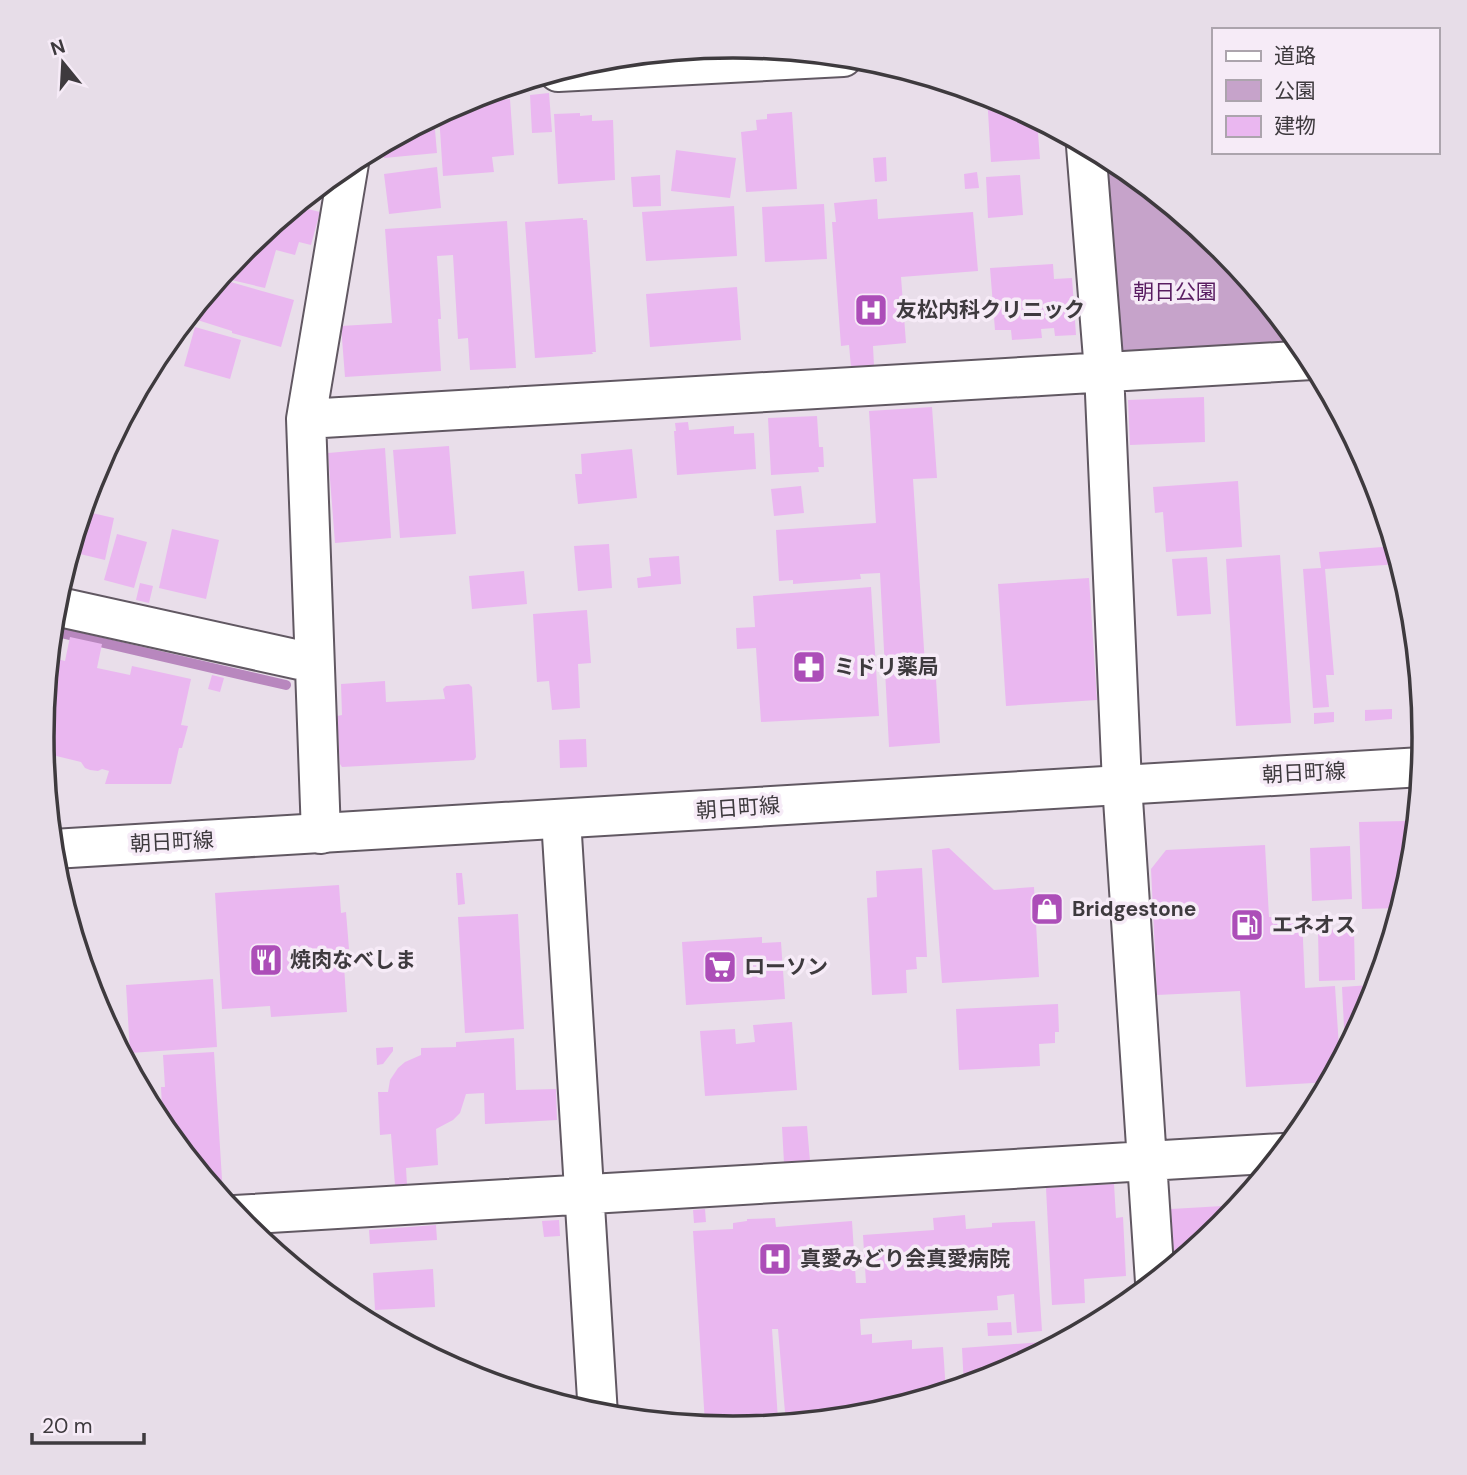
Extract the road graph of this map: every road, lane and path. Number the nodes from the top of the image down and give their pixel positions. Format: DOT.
graph roads {
  1 [pos="781,60"];
  2 [pos="613,69"];
  3 [pos="1087,158"];
  4 [pos="346,180"];
  5 [pos="1298,361"];
  6 [pos="1104,371"];
  7 [pos="306,419"];
  8 [pos="66,609"];
  9 [pos="313,663"];
  10 [pos="1412,767"];
  11 [pos="1122,784"];
  12 [pos="561,819"];
  13 [pos="321,834"];
  14 [pos="64,848"];
  15 [pos="1270,1154"];
  16 [pos="1146,1162"];
  17 [pos="583,1194"];
  18 [pos="249,1214"];
  19 [pos="1154,1270"];
  20 [pos="597,1403"];
  1 -- 2 [label="street"];
  3 -- 6 [label="street"];
  4 -- 7 [label="street"];
  5 -- 6 [label="street"];
  6 -- 7 [label="street"];
  6 -- 11 [label="street"];
  7 -- 9 [label="street"];
  8 -- 9 [label="street"];
  9 -- 13 [label="street"];
  10 -- 11 [label="street, 朝日町線"];
  11 -- 12 [label="street, 朝日町線"];
  11 -- 16 [label="street"];
  12 -- 13 [label="street, 朝日町線"];
  12 -- 17 [label="street"];
  13 -- 14 [label="street, 朝日町線"];
  15 -- 16 [label="street"];
  16 -- 17 [label="street"];
  16 -- 19 [label="street"];
  17 -- 18 [label="street"];
  17 -- 20 [label="street"];
}
